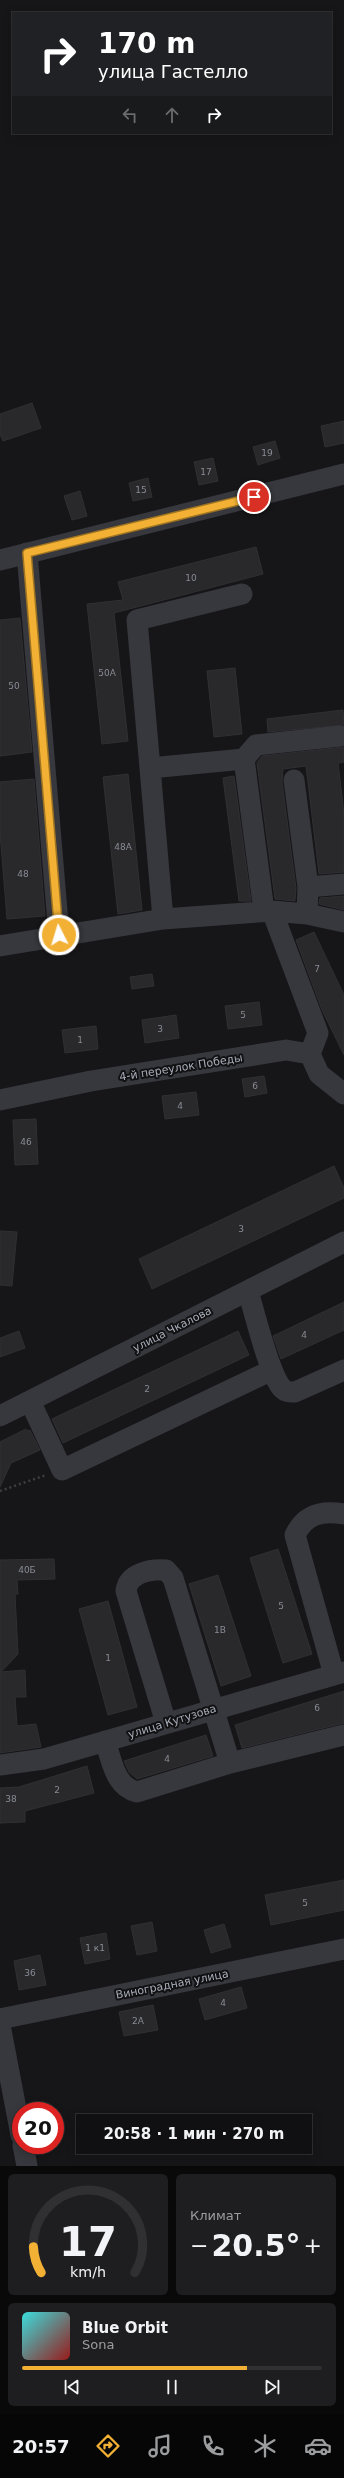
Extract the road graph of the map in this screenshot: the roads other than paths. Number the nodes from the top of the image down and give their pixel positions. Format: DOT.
graph roads {
  1 [pos="344,474"];
  2 [pos="27,553"];
  3 [pos="0,560"];
  4 [pos="242,594"];
  5 [pos="340,736"];
  6 [pos="244,760"];
  7 [pos="150,768"];
  8 [pos="294,780"];
  9 [pos="344,884"];
  10 [pos="308,887"];
  11 [pos="268,911"];
  12 [pos="306,914"];
  13 [pos="163,919"];
  14 [pos="344,922"];
  15 [pos="59,935"];
  16 [pos="0,946"];
  17 [pos="310,1054"];
  18 [pos="344,1094"];
  19 [pos="0,1100"];
  20 [pos="344,1242"];
  21 [pos="248,1291"];
  22 [pos="272,1370"];
  23 [pos="344,1370"];
  24 [pos="30,1401"];
  25 [pos="0,1416"];
  26 [pos="344,1514"];
  27 [pos="339,1674"];
  28 [pos="214,1708"];
  29 [pos="166,1723"];
  30 [pos="344,1734"];
  31 [pos="105,1741"];
  32 [pos="230,1763"];
  33 [pos="0,1765"];
  34 [pos="344,1949"];
  35 [pos="1,2030"];
  36 [pos="15,2102"];
  37 [pos="25,2154"];
  38 [pos="27,2166"];
  1 -- 2 [label="street"];
  2 -- 3 [label="street"];
  2 -- 15 [label="street"];
  4 -- 7 [label="street"];
  5 -- 6 [label="street"];
  6 -- 7 [label="street"];
  6 -- 11 [label="street"];
  7 -- 13 [label="street"];
  8 -- 10 [label="street"];
  9 -- 10 [label="street"];
  10 -- 12 [label="street"];
  11 -- 12 [label="street"];
  11 -- 13 [label="street"];
  11 -- 17 [label="street"];
  12 -- 14 [label="street"];
  13 -- 15 [label="street"];
  15 -- 16 [label="street"];
  17 -- 18 [label="street"];
  17 -- 19 [label="street, 4-й переулок Победы"];
  20 -- 21 [label="street, улица Чкалова"];
  21 -- 22 [label="street"];
  21 -- 24 [label="street, улица Чкалова"];
  22 -- 23 [label="street"];
  22 -- 24 [label="street"];
  24 -- 25 [label="street, улица Чкалова"];
  26 -- 27 [label="street"];
  27 -- 28 [label="street, улица Кутузова"];
  28 -- 29 [label="street, улица Кутузова"];
  28 -- 29 [label="street"];
  28 -- 32 [label="street"];
  29 -- 31 [label="street, улица Кутузова"];
  30 -- 32 [label="street"];
  31 -- 32 [label="street"];
  31 -- 33 [label="street, улица Кутузова"];
  34 -- 35 [label="street, Виноградная улица"];
  35 -- 36 [label="street"];
  37 -- 38 [label="street"];
}
